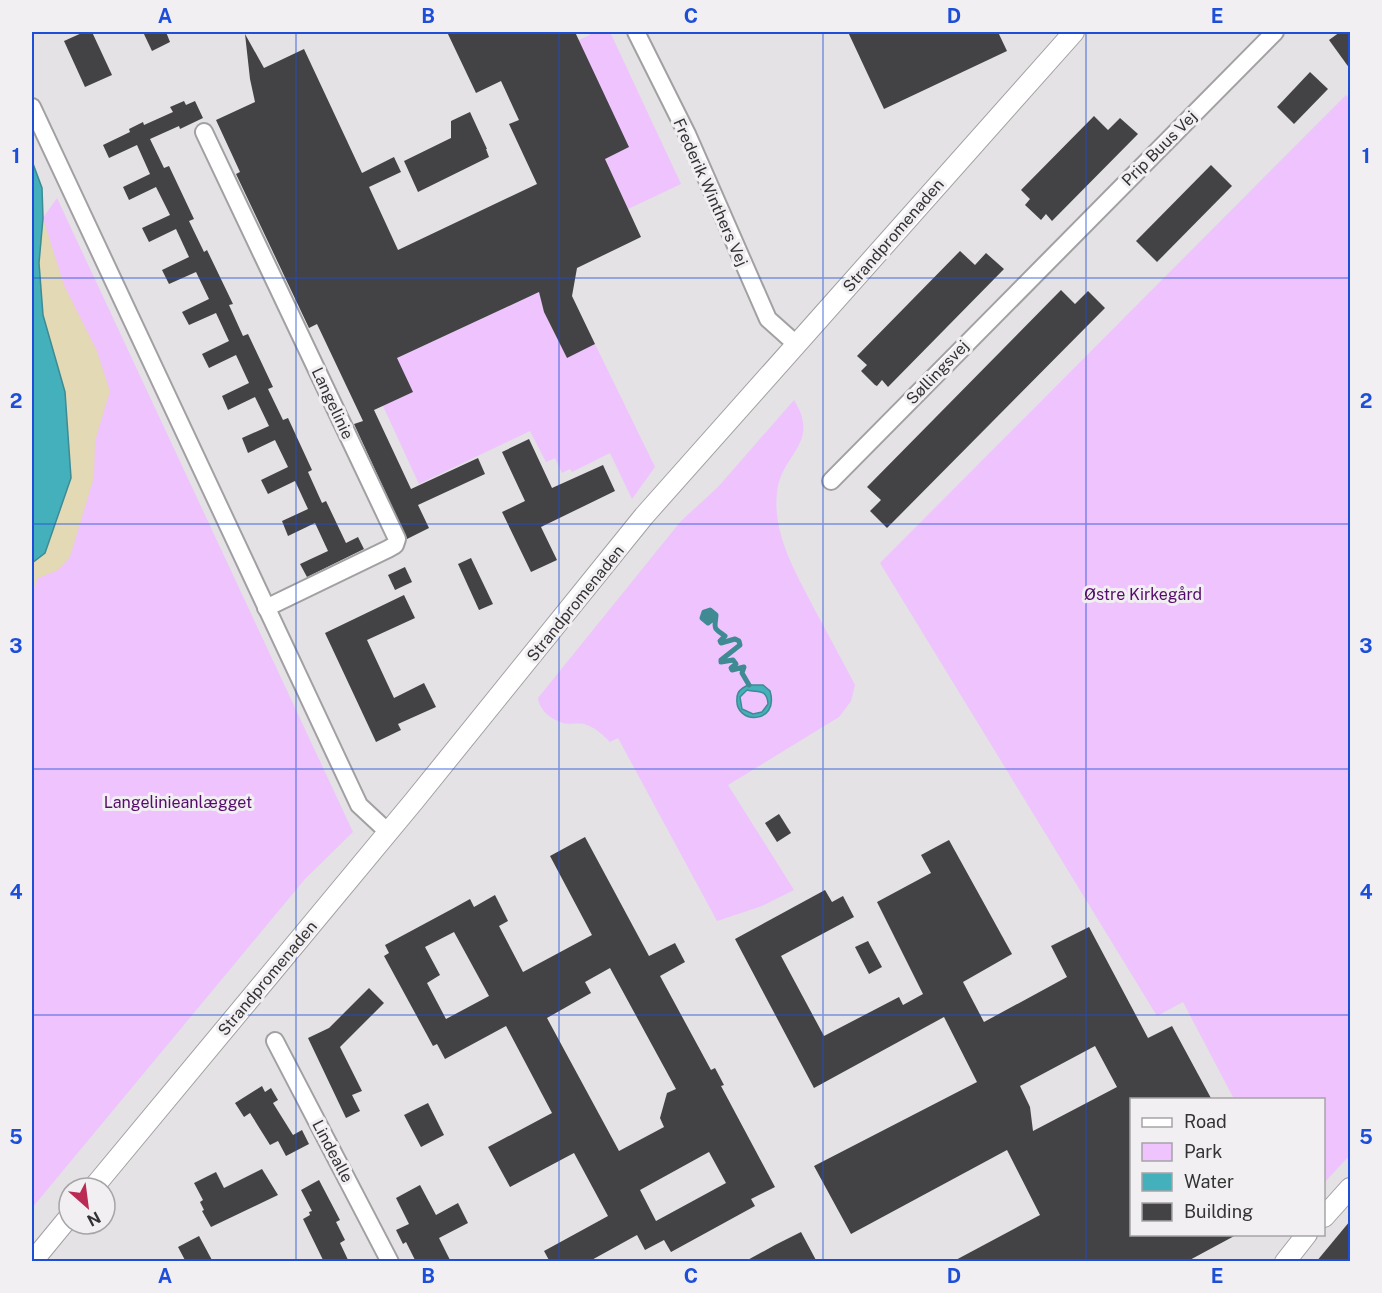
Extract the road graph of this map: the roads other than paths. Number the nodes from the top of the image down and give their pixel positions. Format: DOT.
graph roads {
  1 [pos="636,32"];
  2 [pos="1074,32"];
  3 [pos="1275,32"];
  4 [pos="32,107"];
  5 [pos="204,132"];
  6 [pos="1044,264"];
  7 [pos="796,344"];
  8 [pos="831,481"];
  9 [pos="266,608"];
  10 [pos="388,832"];
  11 [pos="275,1041"];
  12 [pos="103,1176"];
  13 [pos="1350,1188"];
  14 [pos="1325,1215"];
  15 [pos="57,1232"];
  16 [pos="1305,1236"];
  17 [pos="32,1262"];
  18 [pos="390,1262"];
  19 [pos="1285,1262"];
  1 -- 7 [label="street, Frederik Winthers Vej"];
  2 -- 7 [label="street, Strandpromenaden"];
  3 -- 6 [label="street, Prip Buus Vej"];
  4 -- 9 [label="street"];
  5 -- 9 [label="street, Langelinie"];
  6 -- 8 [label="street, Søllingsvej"];
  7 -- 10 [label="street, Strandpromenaden"];
  9 -- 10 [label="street"];
  10 -- 12 [label="street, Strandpromenaden"];
  11 -- 18 [label="street, Lindealle"];
  13 -- 14 [label="street"];
  15 -- 17 [label="street"];
  16 -- 19 [label="street"];
}
